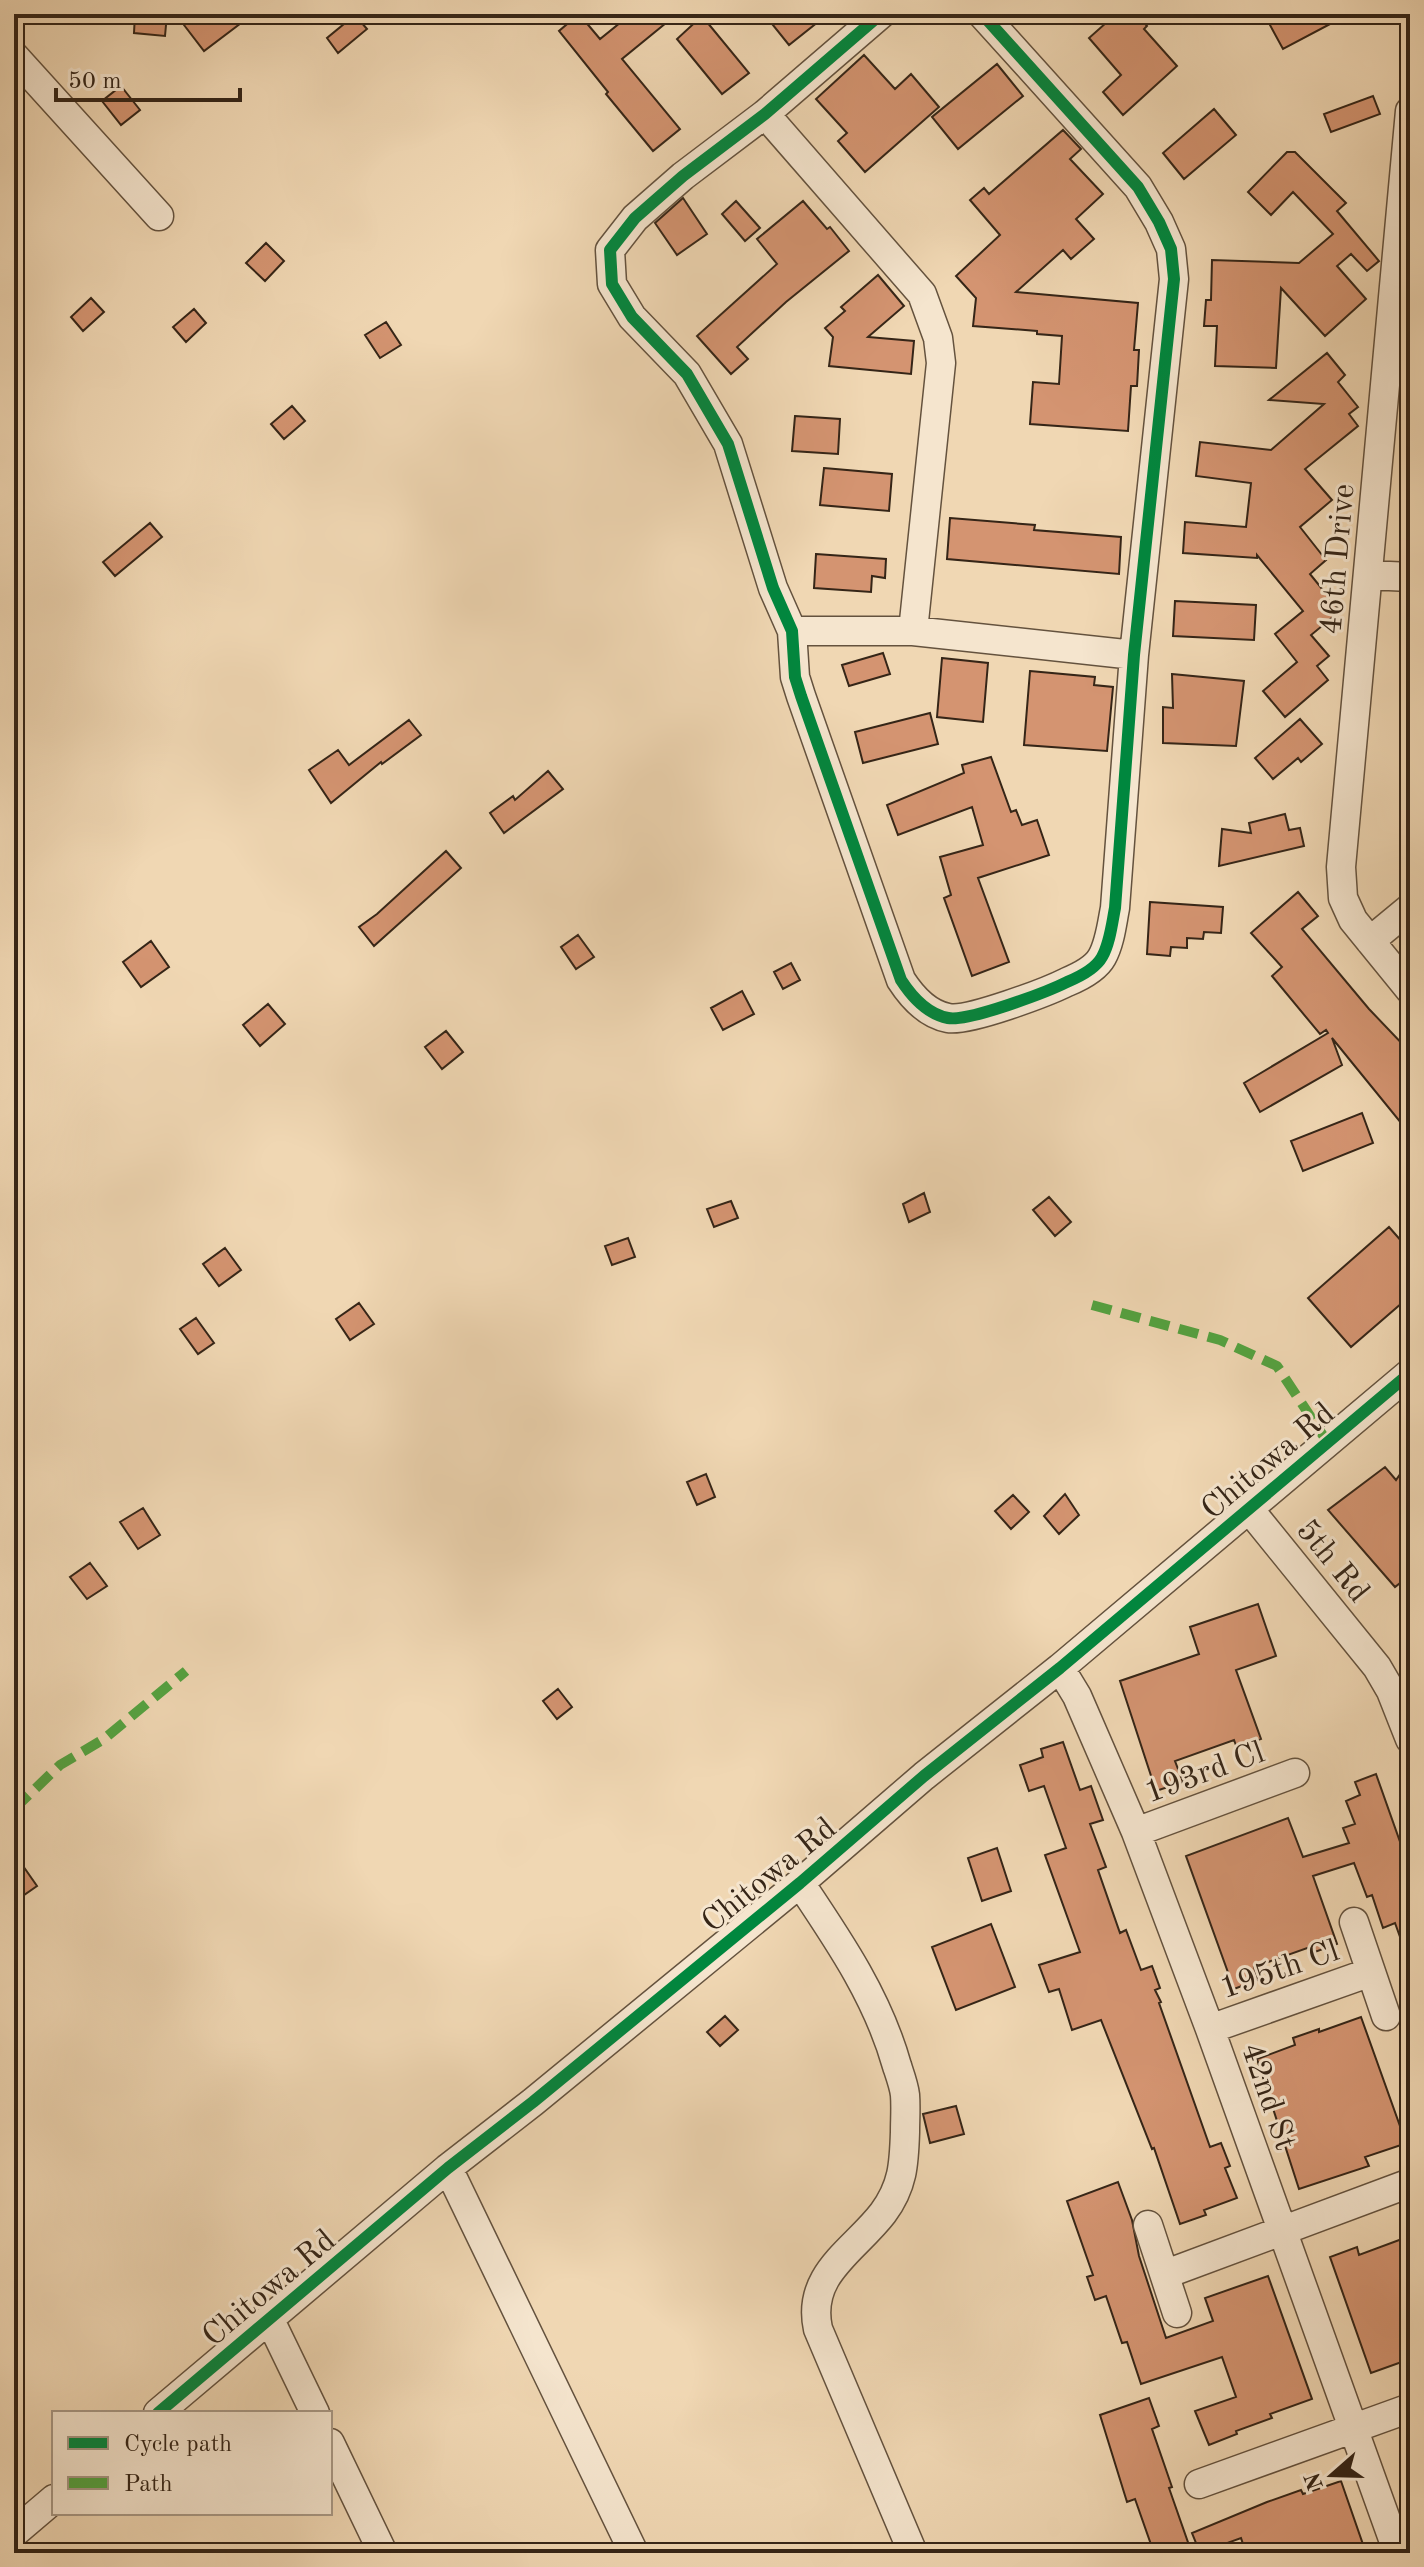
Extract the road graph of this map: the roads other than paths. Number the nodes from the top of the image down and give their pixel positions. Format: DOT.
graph roads {
  1 [pos="881,14"];
  2 [pos="982,14"];
  3 [pos="14,56"];
  4 [pos="1410,111"];
  5 [pos="765,114"];
  6 [pos="1408,148"];
  7 [pos="159,216"];
  8 [pos="1399,361"];
  9 [pos="1369,575"];
  10 [pos="1410,577"];
  11 [pos="792,631"];
  12 [pos="913,631"];
  13 [pos="1134,655"];
  14 [pos="1410,908"];
  15 [pos="1370,941"];
  16 [pos="1410,990"];
  17 [pos="1410,1373"];
  18 [pos="1249,1509"];
  19 [pos="1060,1668"];
  20 [pos="1410,1739"];
  21 [pos="1295,1773"];
  22 [pos="1136,1832"];
  23 [pos="800,1883"];
  24 [pos="1354,1922"];
  25 [pos="1371,1972"];
  26 [pos="1386,2016"];
  27 [pos="1210,2029"];
  28 [pos="448,2168"];
  29 [pos="1410,2183"];
  30 [pos="1148,2225"];
  31 [pos="1281,2232"];
  32 [pos="1166,2274"];
  33 [pos="1177,2313"];
  34 [pos="270,2320"];
  35 [pos="1410,2408"];
  36 [pos="160,2411"];
  37 [pos="314,2411"];
  38 [pos="1353,2429"];
  39 [pos="332,2447"];
  40 [pos="1199,2484"];
  41 [pos="52,2501"];
  42 [pos="14,2533"];
  43 [pos="383,2553"];
  44 [pos="634,2553"];
  45 [pos="913,2553"];
  46 [pos="1398,2553"];
  1 -- 5 [label="street"];
  2 -- 13 [label="street"];
  3 -- 7 [label="street"];
  4 -- 6 [label="street, 46th Drive"];
  5 -- 11 [label="street"];
  5 -- 12 [label="street"];
  6 -- 8 [label="street, 46th Drive"];
  8 -- 9 [label="street, 46th Drive"];
  9 -- 10 [label="street"];
  9 -- 15 [label="street, 46th Drive"];
  11 -- 12 [label="street"];
  11 -- 13 [label="street"];
  12 -- 13 [label="street"];
  14 -- 15 [label="street"];
  15 -- 16 [label="street, 46th Drive"];
  17 -- 18 [label="street, Chitowa Rd"];
  18 -- 19 [label="street, Chitowa Rd"];
  18 -- 20 [label="street, 5th Rd"];
  19 -- 22 [label="street, 42nd St"];
  19 -- 23 [label="street, Chitowa Rd"];
  21 -- 22 [label="street, 193rd Cl"];
  22 -- 27 [label="street, 42nd St"];
  23 -- 28 [label="street, Chitowa Rd"];
  23 -- 45 [label="street"];
  24 -- 25 [label="street"];
  25 -- 26 [label="street"];
  25 -- 27 [label="street, 195th Cl"];
  27 -- 31 [label="street, 42nd St"];
  28 -- 34 [label="street, Chitowa Rd"];
  28 -- 44 [label="street"];
  29 -- 31 [label="street"];
  30 -- 32 [label="street"];
  31 -- 32 [label="street"];
  31 -- 38 [label="street, 42nd St"];
  32 -- 33 [label="street"];
  34 -- 36 [label="street, Chitowa Rd"];
  34 -- 37 [label="street"];
  35 -- 38 [label="street"];
  38 -- 40 [label="street"];
  38 -- 46 [label="street, 42nd St"];
  39 -- 43 [label="street"];
  41 -- 42 [label="street"];
}
